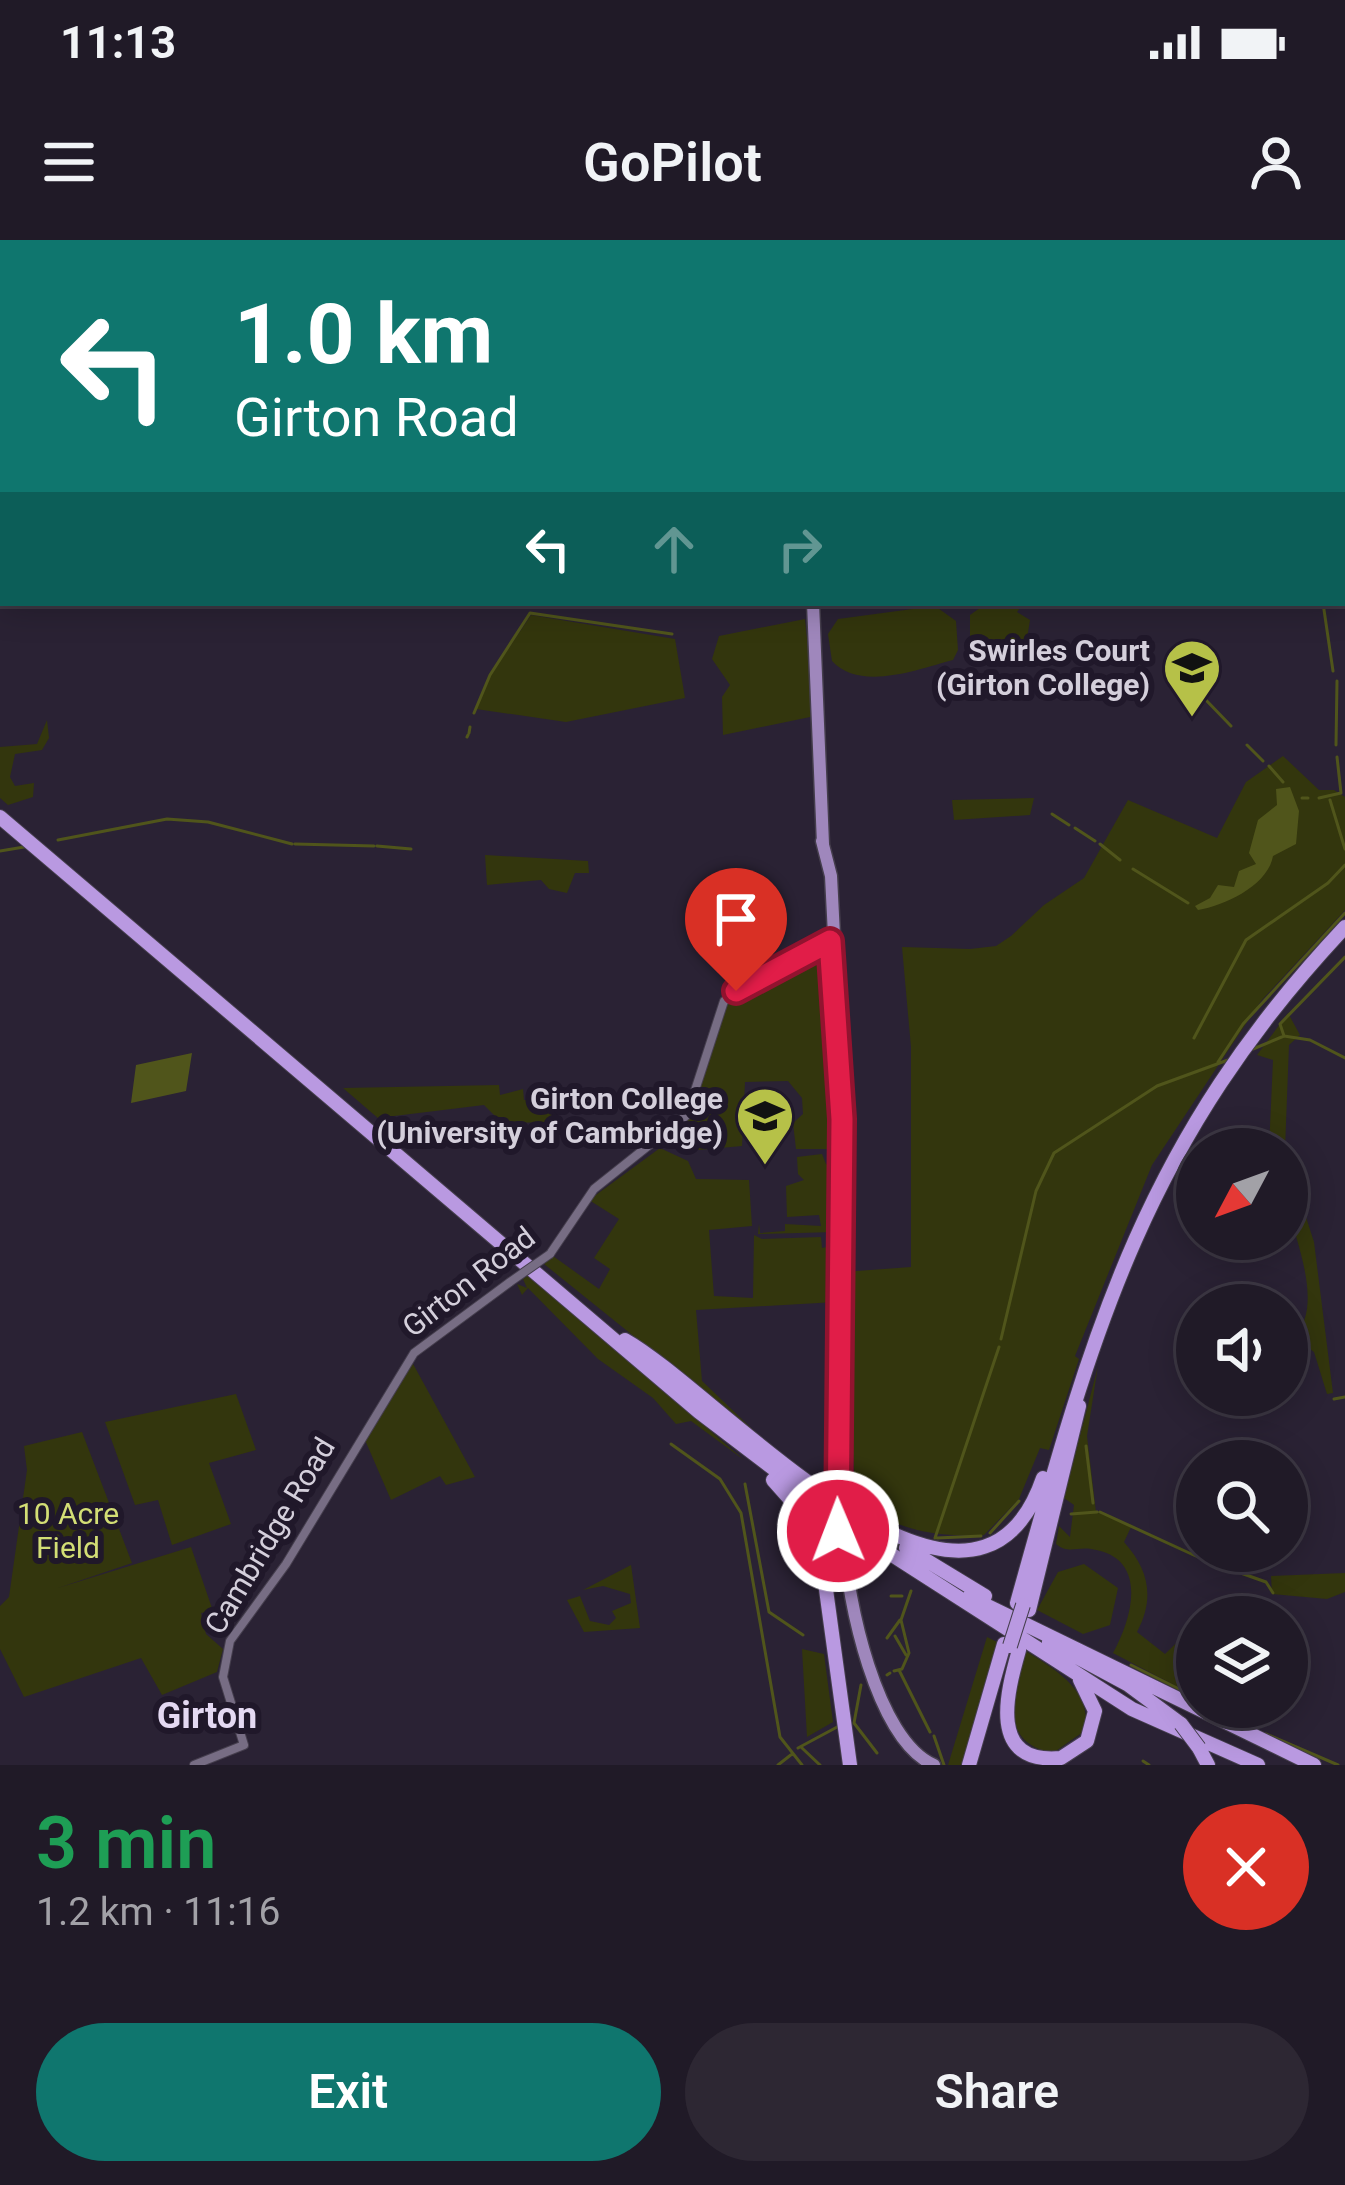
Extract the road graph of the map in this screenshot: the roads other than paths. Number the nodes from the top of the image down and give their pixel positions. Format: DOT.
graph roads {
  1 [pos="813,606"];
  2 [pos="0,807"];
  3 [pos="0,817"];
  4 [pos="1345,932"];
  5 [pos="833,941"];
  6 [pos="620,1338"];
  7 [pos="409,1360"];
  8 [pos="1076,1402"];
  9 [pos="699,1412"];
  10 [pos="829,1504"];
  11 [pos="970,1597"];
  12 [pos="983,1612"];
  13 [pos="1052,1635"];
  14 [pos="1011,1646"];
  15 [pos="923,1764"];
  16 [pos="194,1765"];
  17 [pos="850,1765"];
  18 [pos="973,1765"];
  19 [pos="1208,1765"];
  20 [pos="1258,1765"];
  21 [pos="1314,1765"];
  1 -- 5 [label="main road"];
  2 -- 6 [label="highway"];
  3 -- 9 [label="highway"];
  4 -- 8 [label="highway"];
  5 -- 7 [label="street, Girton Road, bridge"];
  5 -- 15 [label="main road, bridge"];
  6 -- 8 [label="highway"];
  6 -- 10 [label="highway"];
  7 -- 16 [label="street, Cambridge Road"];
  8 -- 14 [label="highway, bridge"];
  9 -- 12 [label="highway"];
  9 -- 17 [label="highway"];
  10 -- 11 [label="highway"];
  10 -- 13 [label="highway"];
  11 -- 13 [label="highway"];
  11 -- 19 [label="highway, bridge"];
  12 -- 14 [label="highway"];
  12 -- 20 [label="highway"];
  13 -- 21 [label="highway"];
  14 -- 18 [label="highway"];
}
